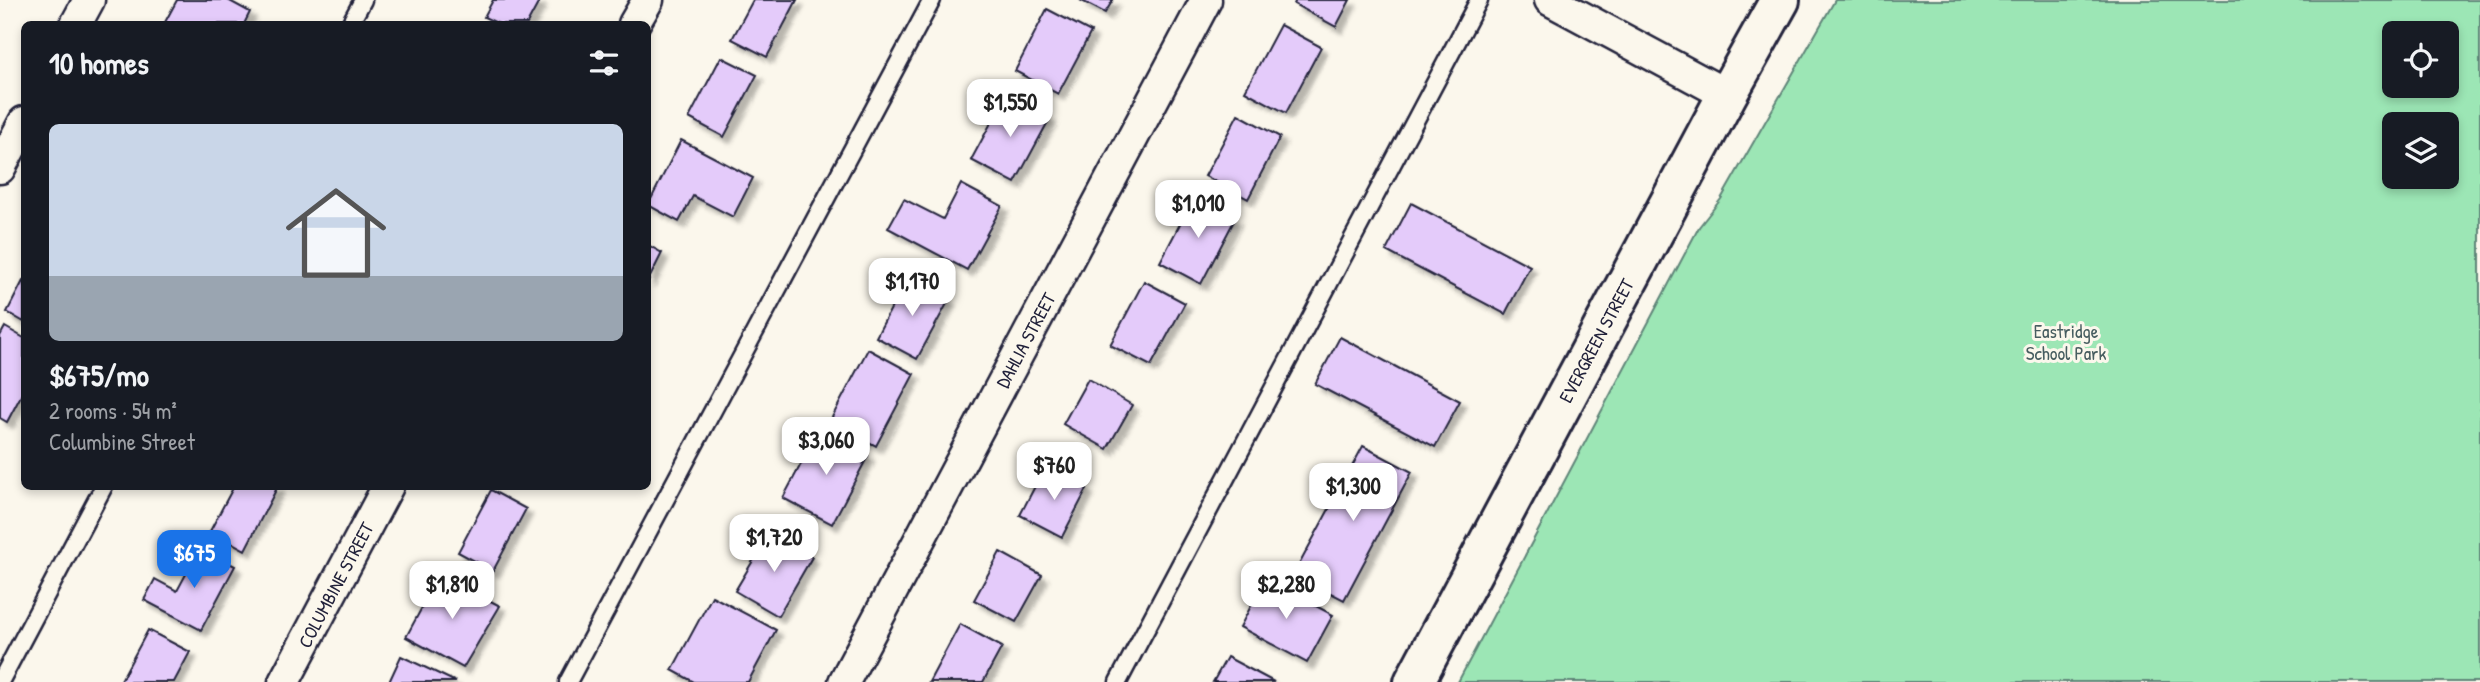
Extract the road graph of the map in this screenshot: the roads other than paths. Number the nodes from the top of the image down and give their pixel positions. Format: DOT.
graph roads {
  1 [pos="89,0"];
  2 [pos="363,0"];
  3 [pos="648,0"];
  4 [pos="932,0"];
  5 [pos="1206,0"];
  6 [pos="1479,0"];
  7 [pos="1550,0"];
  8 [pos="1780,0"];
  9 [pos="78,21"];
  10 [pos="352,21"];
  11 [pos="637,21"];
  12 [pos="1727,94"];
  13 [pos="21,128"];
  14 [pos="0,168"];
  15 [pos="102,490"];
  16 [pos="386,490"];
  17 [pos="0,682"];
  18 [pos="284,682"];
  19 [pos="568,682"];
  20 [pos="844,682"];
  21 [pos="1118,682"];
  22 [pos="1415,682"];
  1 -- 9 [label="street"];
  2 -- 10 [label="lane"];
  3 -- 11 [label="street"];
  4 -- 19 [label="lane"];
  5 -- 20 [label="street, DAHLIA STREET"];
  6 -- 21 [label="lane"];
  7 -- 12 [label="street"];
  8 -- 12 [label="street, EVERGREEN STREET"];
  12 -- 22 [label="street, EVERGREEN STREET"];
  13 -- 14 [label="street"];
  15 -- 17 [label="lane"];
  16 -- 18 [label="street, COLUMBINE STREET"];
}
